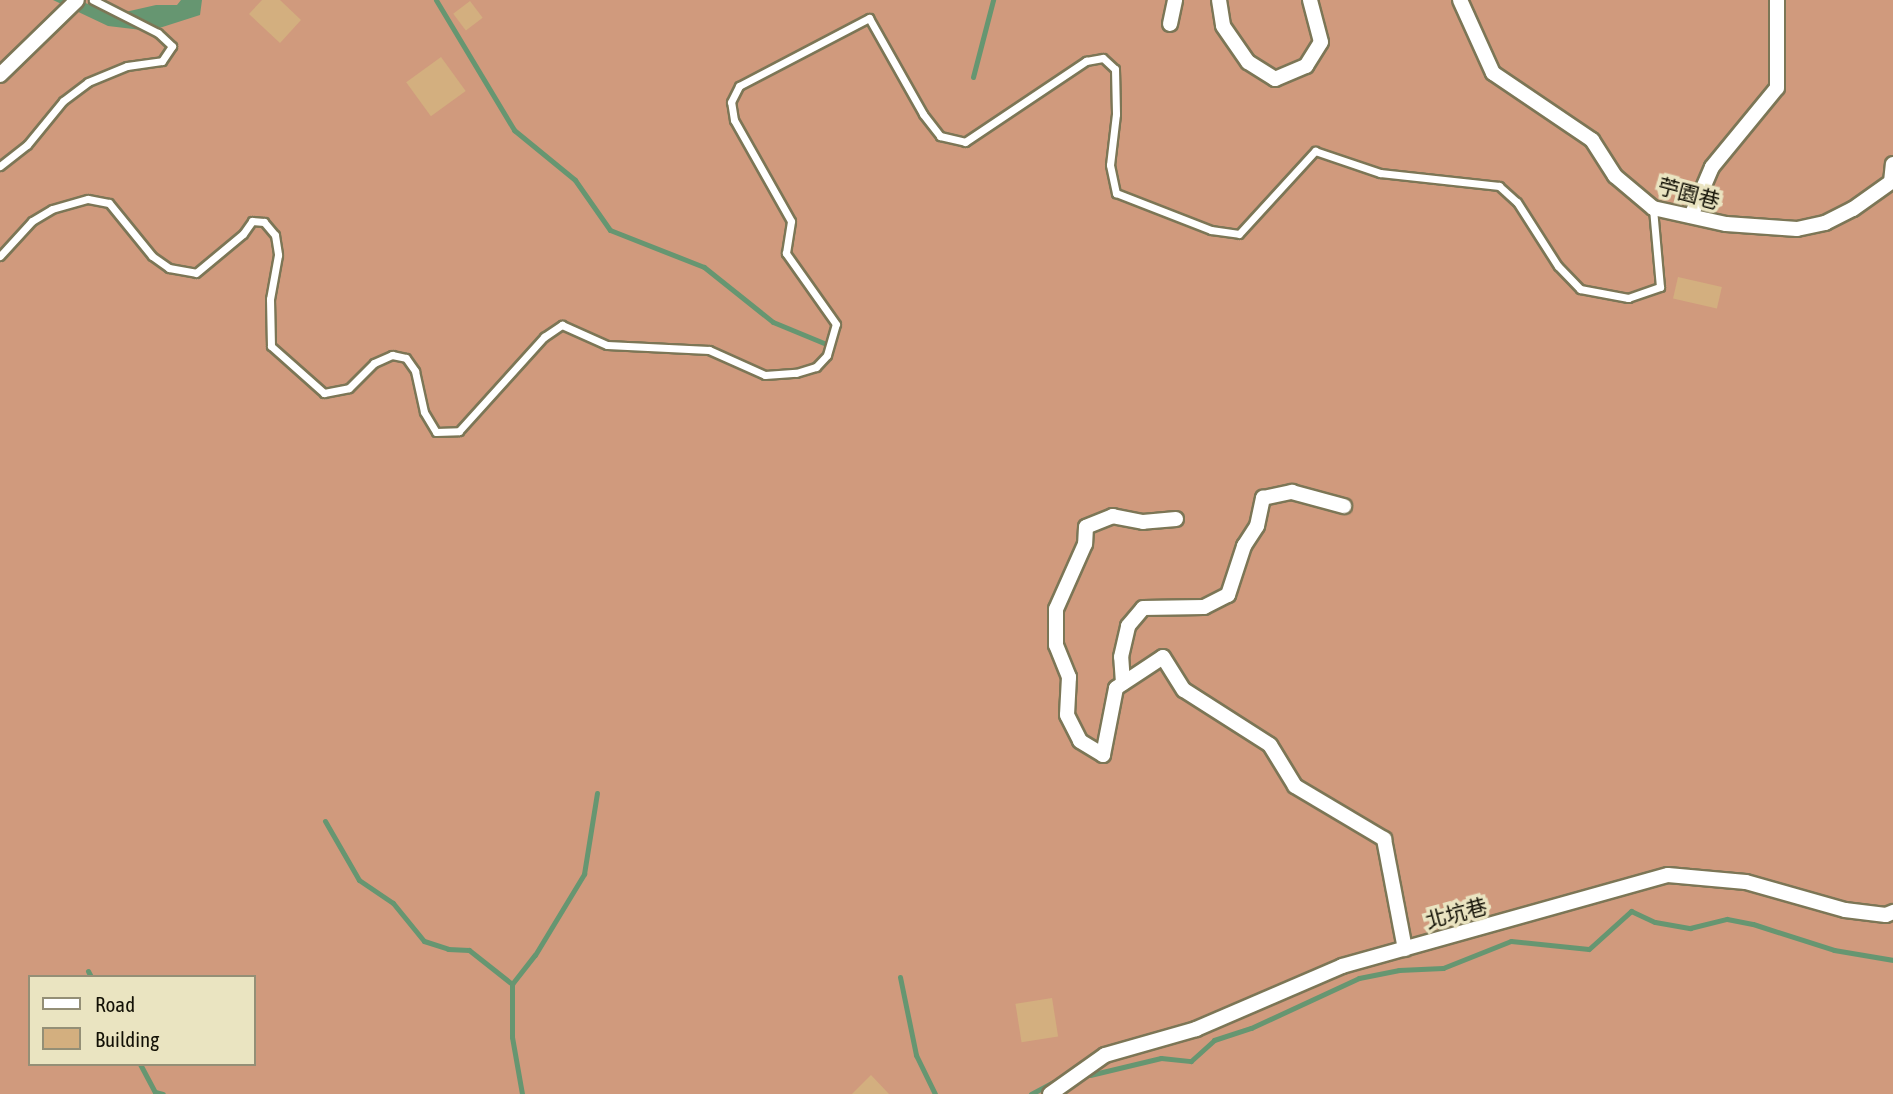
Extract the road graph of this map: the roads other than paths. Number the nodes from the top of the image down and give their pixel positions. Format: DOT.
graph roads {
  1 [pos="78,0"];
  2 [pos="93,0"];
  3 [pos="1175,0"];
  4 [pos="1219,0"];
  5 [pos="1310,0"];
  6 [pos="1460,0"];
  7 [pos="1777,0"];
  8 [pos="1170,24"];
  9 [pos="0,75"];
  10 [pos="1893,164"];
  11 [pos="0,166"];
  12 [pos="1653,208"];
  13 [pos="1690,216"];
  14 [pos="0,256"];
  15 [pos="1344,506"];
  16 [pos="1176,519"];
  17 [pos="1123,683"];
  18 [pos="1893,912"];
  19 [pos="1405,949"];
  20 [pos="1051,1094"];
  1 -- 9 [label="street"];
  2 -- 11 [label="lane"];
  3 -- 8 [label="street"];
  4 -- 5 [label="street"];
  6 -- 12 [label="street, 苧園巷"];
  7 -- 13 [label="street"];
  10 -- 13 [label="street, 苧園巷"];
  12 -- 13 [label="street, 苧園巷"];
  12 -- 14 [label="lane"];
  15 -- 17 [label="street"];
  16 -- 17 [label="street"];
  17 -- 19 [label="street"];
  18 -- 19 [label="street, 北坑巷"];
  19 -- 20 [label="street, 北坑巷"];
}
